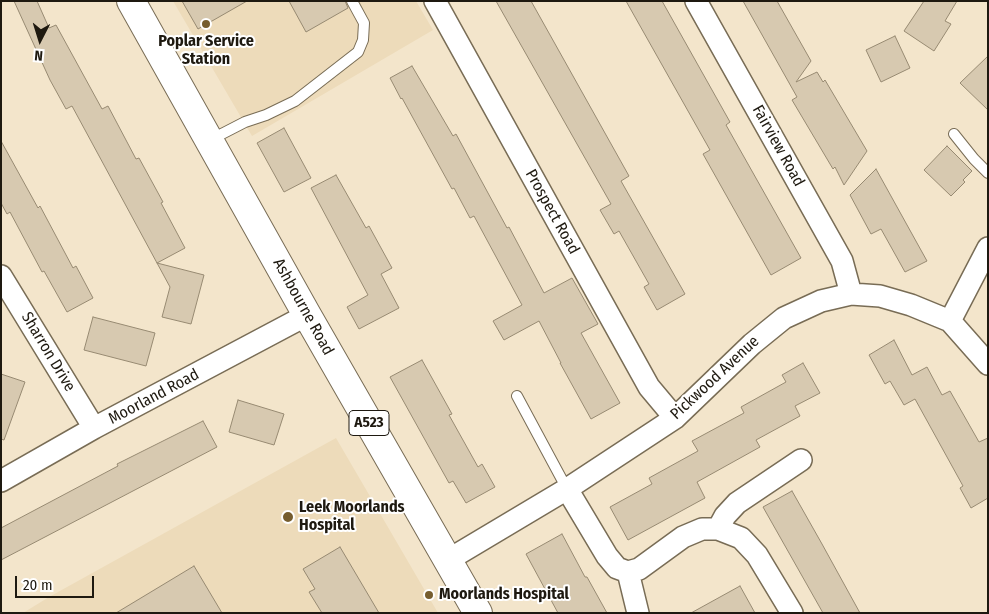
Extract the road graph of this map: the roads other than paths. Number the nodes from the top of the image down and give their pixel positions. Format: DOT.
graph roads {
  1 [pos="131,1"];
  2 [pos="352,1"];
  3 [pos="435,1"];
  4 [pos="696,1"];
  5 [pos="954,134"];
  6 [pos="209,140"];
  7 [pos="988,172"];
  8 [pos="988,248"];
  9 [pos="1,276"];
  10 [pos="851,294"];
  11 [pos="307,315"];
  12 [pos="950,321"];
  13 [pos="988,364"];
  14 [pos="517,396"];
  15 [pos="674,418"];
  16 [pos="94,428"];
  17 [pos="800,460"];
  18 [pos="1,481"];
  19 [pos="567,489"];
  20 [pos="718,529"];
  21 [pos="448,560"];
  22 [pos="628,572"];
  23 [pos="478,613"];
  24 [pos="638,613"];
  25 [pos="792,613"];
  1 -- 6 [label="highway, Ashbourne Road / A523"];
  2 -- 6 [label="lane"];
  3 -- 15 [label="street, Prospect Road"];
  4 -- 10 [label="street, Fairview Road"];
  5 -- 7 [label="lane"];
  6 -- 11 [label="highway, Ashbourne Road / A523"];
  8 -- 12 [label="street"];
  9 -- 16 [label="street, Sharron Drive"];
  10 -- 12 [label="street, Pickwood Avenue"];
  10 -- 15 [label="street, Pickwood Avenue"];
  11 -- 16 [label="street, Moorland Road"];
  11 -- 21 [label="highway, Ashbourne Road / A523"];
  12 -- 13 [label="street, Pickwood Avenue"];
  14 -- 19 [label="lane"];
  15 -- 19 [label="street, Pickwood Avenue"];
  16 -- 18 [label="street, Moorland Road"];
  17 -- 20 [label="street"];
  19 -- 21 [label="street, Pickwood Avenue"];
  19 -- 22 [label="street"];
  20 -- 22 [label="street"];
  20 -- 25 [label="street"];
  21 -- 23 [label="highway, Ashbourne Road / A523"];
  22 -- 24 [label="street"];
}
